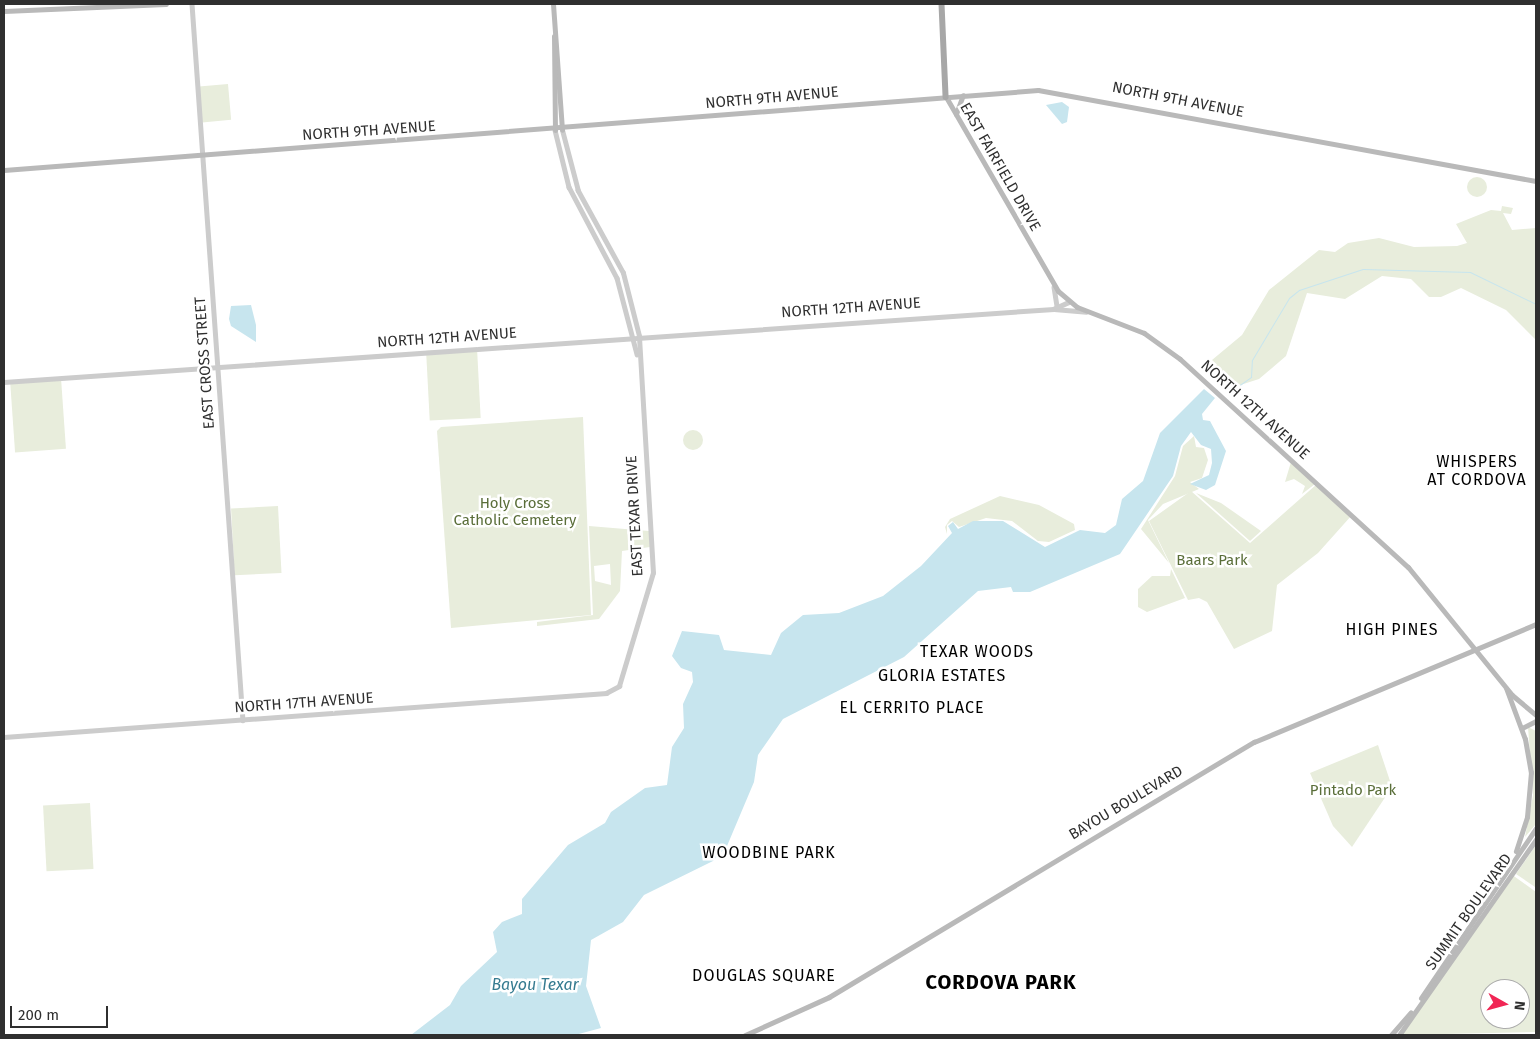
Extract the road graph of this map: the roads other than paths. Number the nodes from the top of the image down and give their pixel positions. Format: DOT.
graph roads {
  1 [pos="166,4"];
  2 [pos="192,4"];
  3 [pos="553,4"];
  4 [pos="942,4"];
  5 [pos="4,11"];
  6 [pos="554,36"];
  7 [pos="962,95"];
  8 [pos="946,97"];
  9 [pos="956,117"];
  10 [pos="555,130"];
  11 [pos="562,130"];
  12 [pos="202,155"];
  13 [pos="4,170"];
  14 [pos="1536,181"];
  15 [pos="1054,288"];
  16 [pos="1069,302"];
  17 [pos="1055,308"];
  18 [pos="1090,312"];
  19 [pos="638,336"];
  20 [pos="632,337"];
  21 [pos="637,354"];
  22 [pos="218,367"];
  23 [pos="4,382"];
  24 [pos="1536,624"];
  25 [pos="1475,650"];
  26 [pos="1506,688"];
  27 [pos="606,693"];
  28 [pos="1536,715"];
  29 [pos="243,720"];
  30 [pos="1536,721"];
  31 [pos="1522,728"];
  32 [pos="4,737"];
  33 [pos="1536,828"];
  34 [pos="1536,839"];
  35 [pos="1512,861"];
  36 [pos="1421,998"];
  37 [pos="1411,1012"];
  38 [pos="745,1035"];
  39 [pos="1390,1035"];
  40 [pos="1399,1035"];
  1 -- 5 [label="main road"];
  2 -- 12 [label="street, EAST CROSS STREET"];
  3 -- 6 [label="main road"];
  4 -- 8 [label="main road, EAST FAIRFIELD DRIVE"];
  6 -- 10 [label="main road"];
  6 -- 11 [label="main road"];
  7 -- 8 [label="main road, NORTH 9TH AVENUE"];
  7 -- 9 [label="main road"];
  7 -- 14 [label="main road, NORTH 9TH AVENUE"];
  8 -- 9 [label="main road, EAST FAIRFIELD DRIVE"];
  8 -- 11 [label="main road, NORTH 9TH AVENUE"];
  9 -- 15 [label="main road, EAST FAIRFIELD DRIVE"];
  10 -- 11 [label="main road, NORTH 9TH AVENUE"];
  10 -- 12 [label="main road, NORTH 9TH AVENUE"];
  10 -- 20 [label="street"];
  11 -- 19 [label="street"];
  12 -- 13 [label="main road, NORTH 9TH AVENUE"];
  12 -- 22 [label="street, EAST CROSS STREET"];
  15 -- 16 [label="main road, EAST FAIRFIELD DRIVE"];
  15 -- 17 [label="street"];
  16 -- 17 [label="street, NORTH 12TH AVENUE"];
  16 -- 18 [label="main road, NORTH 12TH AVENUE"];
  17 -- 18 [label="street"];
  17 -- 19 [label="street, NORTH 12TH AVENUE"];
  18 -- 25 [label="main road, NORTH 12TH AVENUE"];
  19 -- 20 [label="street, NORTH 12TH AVENUE"];
  19 -- 21 [label="street"];
  20 -- 21 [label="street"];
  20 -- 22 [label="street, NORTH 12TH AVENUE"];
  21 -- 27 [label="street, EAST TEXAR DRIVE"];
  22 -- 23 [label="street, NORTH 12TH AVENUE"];
  22 -- 29 [label="street, EAST CROSS STREET"];
  24 -- 25 [label="main road, BAYOU BOULEVARD"];
  25 -- 26 [label="main road, NORTH 12TH AVENUE"];
  25 -- 38 [label="main road, BAYOU BOULEVARD"];
  26 -- 28 [label="main road, NORTH 12TH AVENUE"];
  26 -- 31 [label="main road, SUMMIT BOULEVARD"];
  27 -- 29 [label="street, NORTH 17TH AVENUE"];
  29 -- 32 [label="street, NORTH 17TH AVENUE"];
  30 -- 31 [label="main road"];
  31 -- 35 [label="main road, SUMMIT BOULEVARD"];
  33 -- 35 [label="main road, SUMMIT BOULEVARD"];
  34 -- 36 [label="main road, SUMMIT BOULEVARD"];
  35 -- 36 [label="main road, SUMMIT BOULEVARD"];
  36 -- 37 [label="main road, SUMMIT BOULEVARD"];
  37 -- 39 [label="main road, SUMMIT BOULEVARD"];
  37 -- 40 [label="main road, SUMMIT BOULEVARD"];
}
